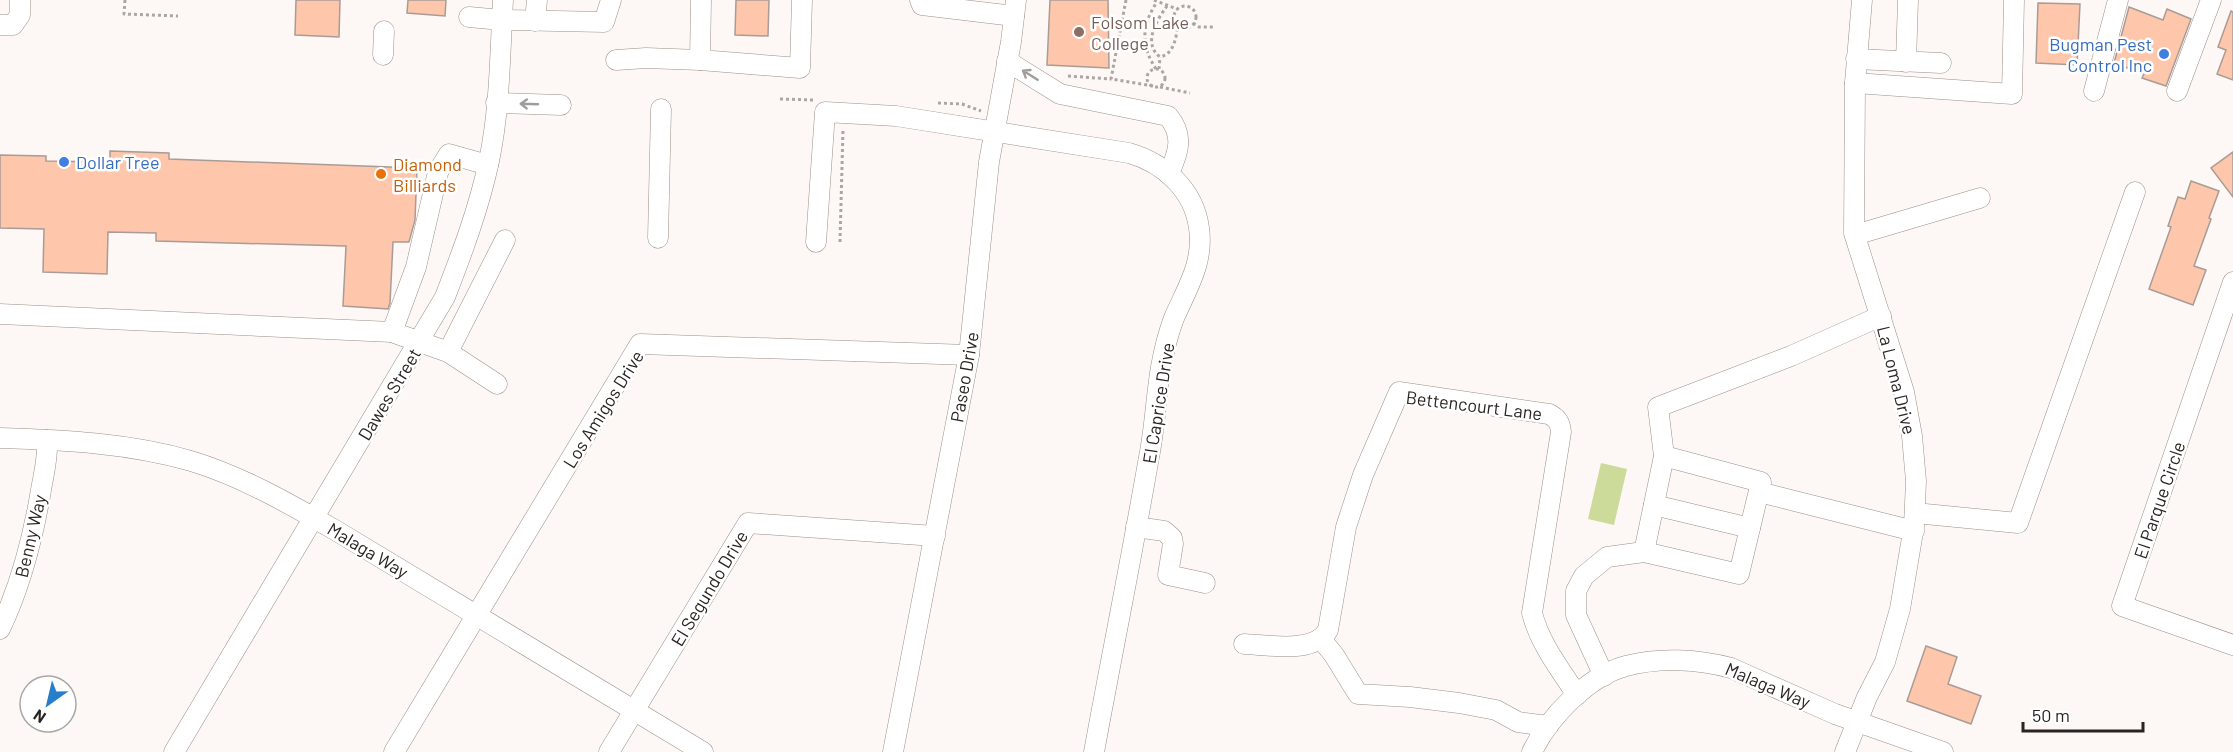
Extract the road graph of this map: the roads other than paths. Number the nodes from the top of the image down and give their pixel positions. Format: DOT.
graph roads {
  1 [pos="20,0"];
  2 [pos="503,0"];
  3 [pos="537,0"];
  4 [pos="611,0"];
  5 [pos="701,0"];
  6 [pos="802,0"];
  7 [pos="920,0"];
  8 [pos="1862,0"];
  9 [pos="1869,0"];
  10 [pos="1908,0"];
  11 [pos="2014,0"];
  12 [pos="2118,0"];
  13 [pos="2211,0"];
  14 [pos="1015,8"];
  15 [pos="469,17"];
  16 [pos="501,20"];
  17 [pos="536,21"];
  18 [pos="0,25"];
  19 [pos="384,31"];
  20 [pos="383,55"];
  21 [pos="1856,59"];
  22 [pos="616,60"];
  23 [pos="700,60"];
  24 [pos="1007,61"];
  25 [pos="1906,62"];
  26 [pos="1941,63"];
  27 [pos="1855,83"];
  28 [pos="2094,90"];
  29 [pos="2177,91"];
  30 [pos="496,103"];
  31 [pos="561,105"];
  32 [pos="661,109"];
  33 [pos="994,133"];
  34 [pos="488,165"];
  35 [pos="1169,173"];
  36 [pos="2135,192"];
  37 [pos="1980,198"];
  38 [pos="1855,235"];
  39 [pos="658,238"];
  40 [pos="505,240"];
  41 [pos="816,242"];
  42 [pos="460,259"];
  43 [pos="488,273"];
  44 [pos="2233,282"];
  45 [pos="0,314"];
  46 [pos="1881,316"];
  47 [pos="392,332"];
  48 [pos="420,341"];
  49 [pos="448,352"];
  50 [pos="969,355"];
  51 [pos="497,384"];
  52 [pos="0,438"];
  53 [pos="47,440"];
  54 [pos="1664,456"];
  55 [pos="1759,492"];
  56 [pos="1654,505"];
  57 [pos="315,518"];
  58 [pos="1914,522"];
  59 [pos="1136,527"];
  60 [pos="1750,528"];
  61 [pos="935,537"];
  62 [pos="1644,552"];
  63 [pos="1205,583"];
  64 [pos="476,615"];
  65 [pos="0,629"];
  66 [pos="1321,639"];
  67 [pos="1244,644"];
  68 [pos="2233,645"];
  69 [pos="1604,676"];
  70 [pos="1577,695"];
  71 [pos="635,711"];
  72 [pos="1858,721"];
  73 [pos="1548,726"];
  74 [pos="174,752"];
  75 [pos="394,752"];
  76 [pos="609,752"];
  77 [pos="703,752"];
  78 [pos="893,752"];
  79 [pos="1094,752"];
  80 [pos="1532,752"];
  81 [pos="1845,752"];
  82 [pos="1943,752"];
  1 -- 18 [label="street"];
  2 -- 16 [label="street, Dawes Street"];
  3 -- 17 [label="street"];
  4 -- 17 [label="street"];
  5 -- 23 [label="street"];
  6 -- 23 [label="street"];
  7 -- 14 [label="street"];
  8 -- 9 [label="street"];
  8 -- 21 [label="street, La Loma Drive"];
  10 -- 25 [label="street"];
  11 -- 27 [label="street"];
  12 -- 28 [label="street"];
  13 -- 29 [label="street"];
  14 -- 24 [label="street, Paseo Drive"];
  15 -- 16 [label="street"];
  16 -- 17 [label="street"];
  16 -- 30 [label="street, Dawes Street"];
  19 -- 20 [label="street"];
  21 -- 25 [label="street"];
  21 -- 27 [label="street, La Loma Drive"];
  22 -- 23 [label="street"];
  24 -- 33 [label="street, Paseo Drive"];
  35 -- 24 [label="street, one-way"];
  25 -- 26 [label="street"];
  27 -- 38 [label="street, La Loma Drive"];
  31 -- 30 [label="street, one-way"];
  30 -- 34 [label="street, Dawes Street"];
  32 -- 39 [label="street"];
  33 -- 35 [label="street, El Caprice Drive"];
  33 -- 41 [label="street, El Caprice Drive"];
  33 -- 50 [label="street, Paseo Drive"];
  34 -- 42 [label="street, Dawes Street"];
  34 -- 47 [label="street"];
  35 -- 59 [label="street, El Caprice Drive"];
  36 -- 58 [label="street"];
  37 -- 38 [label="street"];
  38 -- 46 [label="street, La Loma Drive"];
  40 -- 43 [label="street"];
  42 -- 43 [label="street"];
  42 -- 48 [label="street, Dawes Street"];
  43 -- 49 [label="street"];
  44 -- 68 [label="street, El Parque Circle"];
  45 -- 47 [label="street"];
  46 -- 54 [label="street"];
  46 -- 58 [label="street, La Loma Drive"];
  47 -- 48 [label="street"];
  48 -- 49 [label="street"];
  48 -- 57 [label="street, Dawes Street"];
  49 -- 51 [label="street"];
  50 -- 61 [label="street, Paseo Drive"];
  50 -- 64 [label="street, Los Amigos Drive"];
  52 -- 53 [label="street, Malaga Way"];
  53 -- 57 [label="street, Malaga Way"];
  53 -- 65 [label="street, Benny Way"];
  54 -- 55 [label="street"];
  54 -- 56 [label="street"];
  55 -- 58 [label="street"];
  55 -- 60 [label="street"];
  56 -- 60 [label="street"];
  56 -- 62 [label="street"];
  57 -- 64 [label="street, Malaga Way"];
  57 -- 74 [label="street, Dawes Street"];
  58 -- 72 [label="street, La Loma Drive"];
  59 -- 63 [label="street"];
  59 -- 79 [label="street, El Caprice Drive"];
  60 -- 62 [label="street"];
  61 -- 71 [label="street, El Segundo Drive"];
  61 -- 78 [label="street, Paseo Drive"];
  62 -- 69 [label="street"];
  64 -- 71 [label="street, Malaga Way"];
  64 -- 75 [label="street, Los Amigos Drive"];
  66 -- 67 [label="street"];
  66 -- 70 [label="street, Bettencourt Lane"];
  66 -- 73 [label="street"];
  69 -- 70 [label="street, Malaga Way"];
  69 -- 72 [label="street, Malaga Way"];
  70 -- 73 [label="street, Malaga Way"];
  71 -- 76 [label="street, El Segundo Drive"];
  71 -- 77 [label="street, Malaga Way"];
  72 -- 81 [label="street, La Loma Drive"];
  72 -- 82 [label="street, Malaga Way"];
  73 -- 80 [label="street, Malaga Way"];
}
